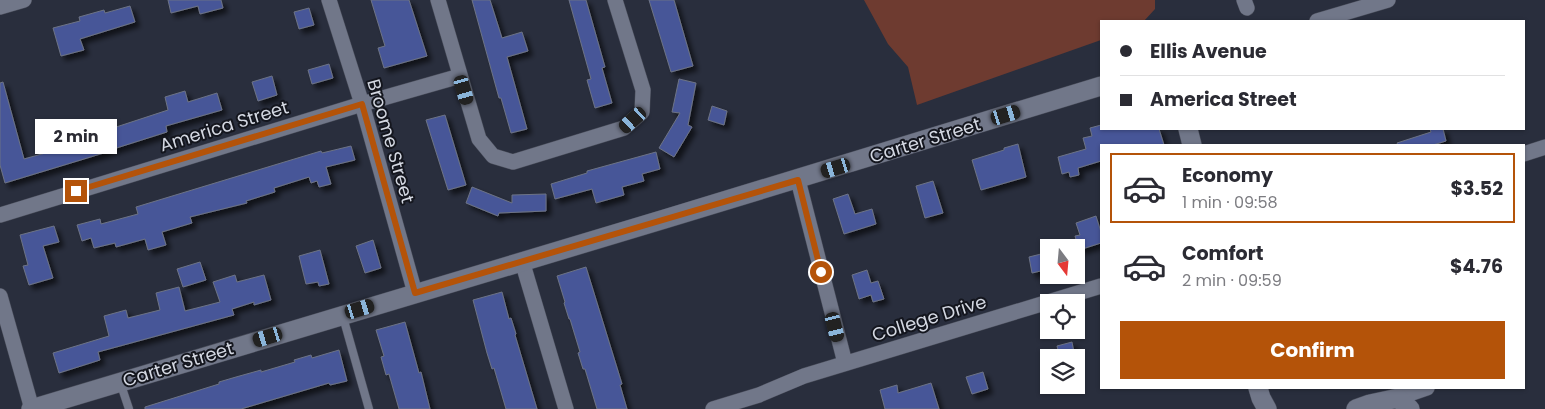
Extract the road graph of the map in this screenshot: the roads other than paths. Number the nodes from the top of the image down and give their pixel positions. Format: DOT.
graph roads {
  1 [pos="24,0"];
  2 [pos="329,0"];
  3 [pos="438,0"];
  4 [pos="615,0"];
  5 [pos="1388,0"];
  6 [pos="0,7"];
  7 [pos="1321,20"];
  8 [pos="460,76"];
  9 [pos="1100,86"];
  10 [pos="362,104"];
  11 [pos="1188,130"];
  12 [pos="1192,144"];
  13 [pos="1545,147"];
  14 [pos="1525,154"];
  15 [pos="798,180"];
  16 [pos="0,215"];
  17 [pos="522,261"];
  18 [pos="1100,286"];
  19 [pos="415,293"];
  20 [pos="0,296"];
  21 [pos="342,315"];
  22 [pos="845,363"];
  23 [pos="120,382"];
  24 [pos="1426,389"];
  25 [pos="1404,404"];
  26 [pos="31,409"];
  27 [pos="129,409"];
  28 [pos="368,409"];
  29 [pos="566,409"];
  30 [pos="713,409"];
  31 [pos="1356,409"];
  1 -- 6 [label="street"];
  2 -- 10 [label="street, Broome Street"];
  3 -- 8 [label="street"];
  4 -- 8 [label="street"];
  5 -- 7 [label="street"];
  8 -- 10 [label="street, America Street"];
  9 -- 15 [label="street, Carter Street"];
  10 -- 16 [label="street, America Street"];
  10 -- 19 [label="street, Broome Street"];
  11 -- 12 [label="street"];
  13 -- 14 [label="street"];
  15 -- 17 [label="street, Carter Street"];
  15 -- 22 [label="street"];
  17 -- 19 [label="street, Carter Street"];
  17 -- 29 [label="street"];
  18 -- 22 [label="street, College Drive"];
  19 -- 21 [label="street, Carter Street"];
  20 -- 26 [label="street"];
  21 -- 23 [label="street, Carter Street"];
  21 -- 28 [label="lane"];
  22 -- 30 [label="street, College Drive"];
  23 -- 26 [label="street, Carter Street"];
  23 -- 27 [label="lane"];
  24 -- 25 [label="street"];
  25 -- 31 [label="street"];
}
